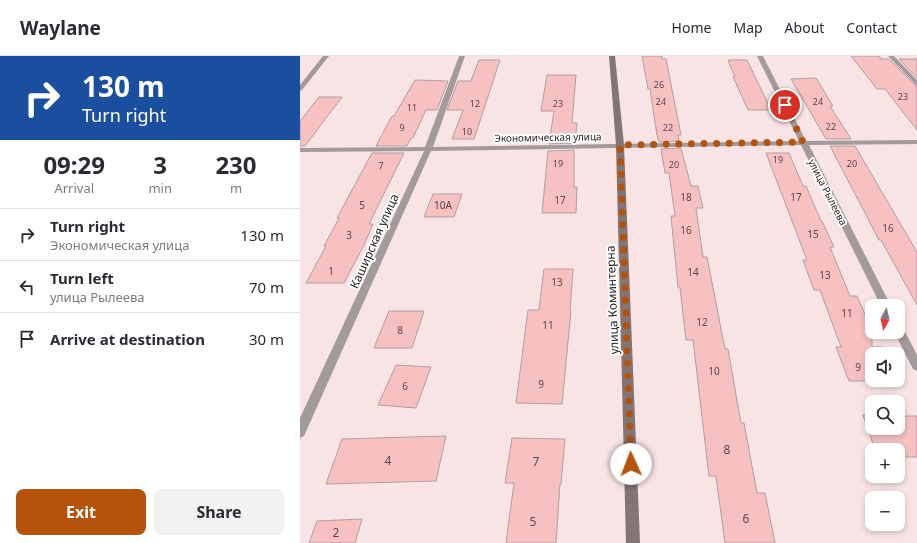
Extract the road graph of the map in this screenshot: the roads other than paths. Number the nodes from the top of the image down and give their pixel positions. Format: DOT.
graph roads {
  1 [pos="326,56"];
  2 [pos="462,56"];
  3 [pos="612,56"];
  4 [pos="760,56"];
  5 [pos="891,56"];
  6 [pos="917,84"];
  7 [pos="300,89"];
  8 [pos="803,142"];
  9 [pos="917,142"];
  10 [pos="620,145"];
  11 [pos="300,150"];
  12 [pos="428,150"];
  13 [pos="882,299"];
  14 [pos="903,339"];
  15 [pos="917,366"];
  16 [pos="300,432"];
  17 [pos="633,543"];
  1 -- 7 [label="street"];
  2 -- 12 [label="street, Каширская улица"];
  3 -- 10 [label="street, улица Коминтерна"];
  4 -- 8 [label="street, улица Рылеева"];
  5 -- 6 [label="street"];
  8 -- 9 [label="street, Экономическая улица"];
  8 -- 10 [label="street, Экономическая улица"];
  8 -- 13 [label="street, улица Рылеева"];
  10 -- 12 [label="street, Экономическая улица"];
  10 -- 17 [label="street, улица Коминтерна"];
  11 -- 12 [label="street, Экономическая улица"];
  12 -- 16 [label="street, Каширская улица"];
  14 -- 15 [label="street"];
}
